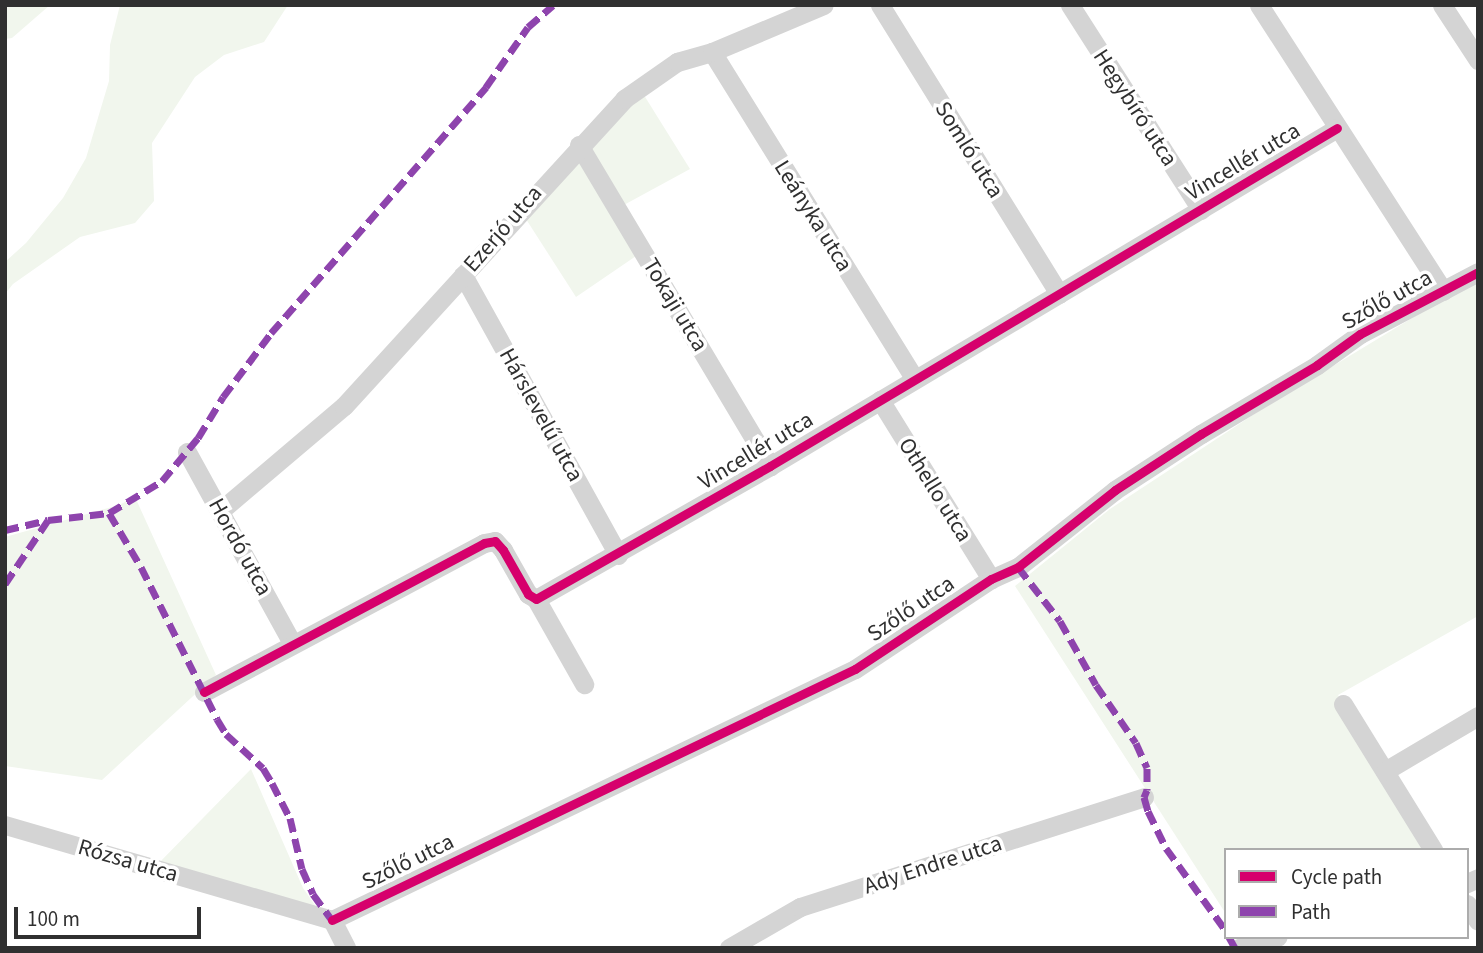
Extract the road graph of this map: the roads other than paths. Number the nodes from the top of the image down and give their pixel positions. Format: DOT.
graph roads {
  1 [pos="824,5"];
  2 [pos="880,5"];
  3 [pos="1070,5"];
  4 [pos="1259,5"];
  5 [pos="1442,5"];
  6 [pos="712,52"];
  7 [pos="1478,60"];
  8 [pos="1337,128"];
  9 [pos="579,145"];
  10 [pos="1201,210"];
  11 [pos="1478,272"];
  12 [pos="463,275"];
  13 [pos="1443,291"];
  14 [pos="1059,294"];
  15 [pos="915,379"];
  16 [pos="880,400"];
  17 [pos="187,452"];
  18 [pos="770,466"];
  19 [pos="220,511"];
  20 [pos="618,555"];
  21 [pos="991,579"];
  22 [pos="536,600"];
  23 [pos="292,643"];
  24 [pos="584,684"];
  25 [pos="204,692"];
  26 [pos="1343,704"];
  27 [pos="1478,716"];
  28 [pos="1385,771"];
  29 [pos="1144,797"];
  30 [pos="5,825"];
  31 [pos="1432,848"];
  32 [pos="332,920"];
  33 [pos="1270,939"];
  34 [pos="346,948"];
  35 [pos="729,948"];
  36 [pos="1239,948"];
  1 -- 6 [label="street, Ezerjó utca"];
  2 -- 14 [label="street, Somló utca"];
  3 -- 10 [label="street, Hegybíró utca"];
  4 -- 8 [label="street"];
  5 -- 7 [label="street"];
  6 -- 9 [label="street, Ezerjó utca"];
  6 -- 15 [label="street, Leányka utca"];
  8 -- 10 [label="street, Vincellér utca"];
  8 -- 13 [label="street"];
  9 -- 12 [label="street, Ezerjó utca"];
  9 -- 18 [label="street, Tokaji utca"];
  10 -- 14 [label="street, Vincellér utca"];
  11 -- 13 [label="street, Szőlő utca"];
  12 -- 19 [label="street, Ezerjó utca"];
  12 -- 20 [label="street, Hárslevelű utca"];
  13 -- 21 [label="street, Szőlő utca"];
  14 -- 15 [label="street, Vincellér utca"];
  15 -- 16 [label="street, Vincellér utca"];
  16 -- 18 [label="street, Vincellér utca"];
  16 -- 21 [label="street, Othello utca"];
  17 -- 19 [label="street, Hordó utca"];
  18 -- 20 [label="street, Vincellér utca"];
  19 -- 23 [label="street, Hordó utca"];
  20 -- 22 [label="street, Vincellér utca"];
  21 -- 32 [label="street, Szőlő utca"];
  22 -- 23 [label="street"];
  22 -- 24 [label="street"];
  23 -- 25 [label="street"];
  26 -- 28 [label="street"];
  27 -- 28 [label="street"];
  28 -- 31 [label="street"];
  29 -- 35 [label="street, Ady Endre utca"];
  30 -- 32 [label="street, Rózsa utca"];
  32 -- 34 [label="street"];
  33 -- 36 [label="street"];
}
